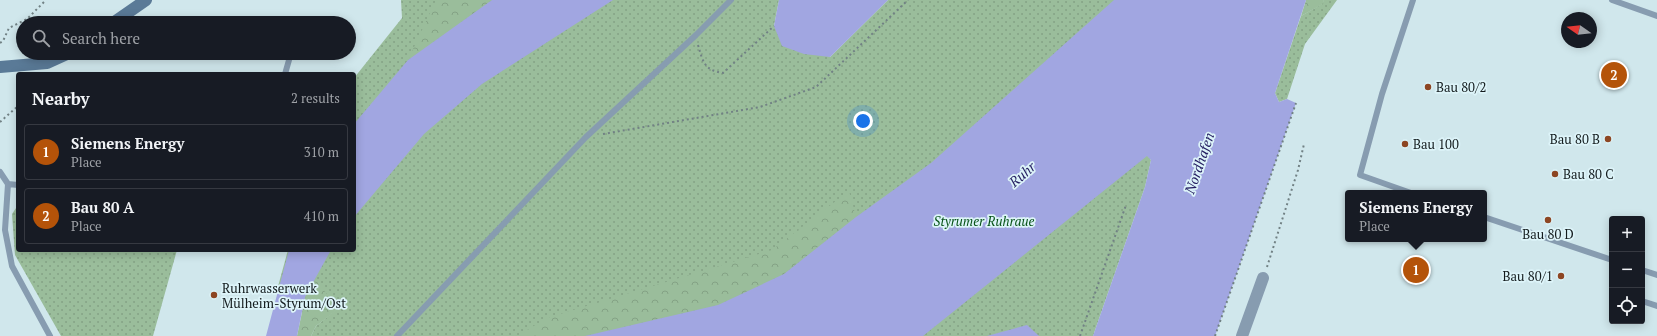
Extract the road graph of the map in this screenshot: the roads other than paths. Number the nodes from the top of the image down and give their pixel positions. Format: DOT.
graph roads {
  1 [pos="146,0"];
  2 [pos="731,0"];
  3 [pos="1413,0"];
  4 [pos="1612,0"];
  5 [pos="123,16"];
  6 [pos="1657,16"];
  7 [pos="54,60"];
  8 [pos="289,60"];
  9 [pos="0,67"];
  10 [pos="286,72"];
  11 [pos="0,172"];
  12 [pos="8,184"];
  13 [pos="16,185"];
  14 [pos="1403,190"];
  15 [pos="1487,218"];
  16 [pos="1609,259"];
  17 [pos="1645,271"];
  18 [pos="1657,276"];
  19 [pos="1263,278"];
  20 [pos="1645,302"];
  21 [pos="1657,306"];
  22 [pos="46,328"];
  23 [pos="44,336"];
  24 [pos="50,336"];
  25 [pos="397,336"];
  26 [pos="1242,336"];
  1 -- 5 [label="main road"];
  2 -- 25 [label="lane"];
  3 -- 14 [label="lane"];
  4 -- 6 [label="lane"];
  7 -- 9 [label="main road"];
  8 -- 10 [label="lane"];
  11 -- 12 [label="lane"];
  12 -- 13 [label="lane"];
  12 -- 22 [label="lane"];
  15 -- 16 [label="lane"];
  17 -- 18 [label="lane"];
  19 -- 26 [label="street"];
  20 -- 21 [label="lane"];
  22 -- 23 [label="lane"];
  22 -- 24 [label="lane"];
}
